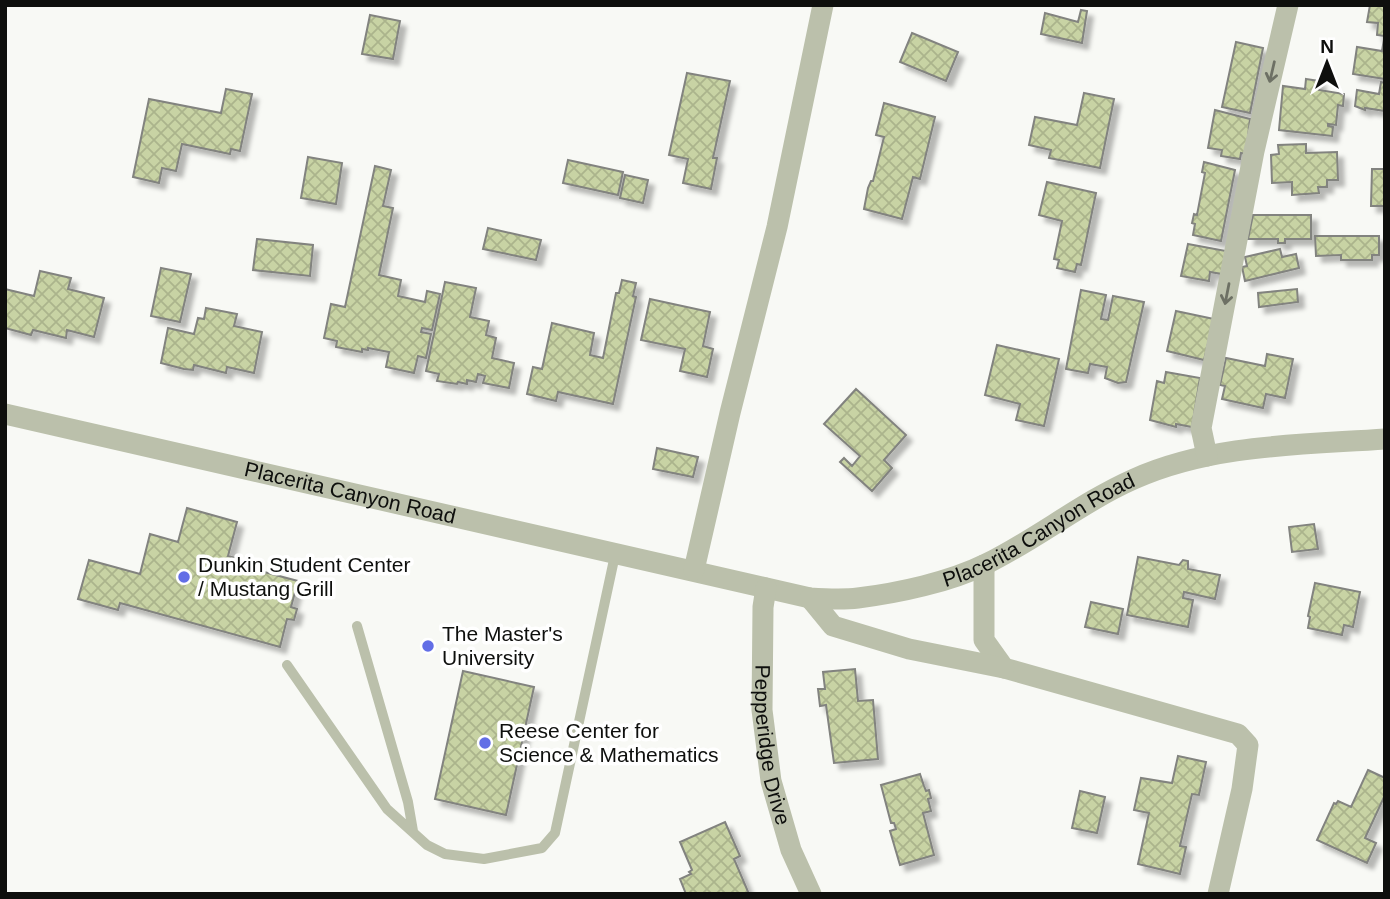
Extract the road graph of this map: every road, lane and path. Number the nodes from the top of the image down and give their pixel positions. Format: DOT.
graph roads {
  1 [pos="822,5"];
  2 [pos="1288,5"];
  3 [pos="5,414"];
  4 [pos="1385,439"];
  5 [pos="1207,456"];
  6 [pos="615,555"];
  7 [pos="984,565"];
  8 [pos="694,570"];
  9 [pos="766,588"];
  10 [pos="810,598"];
  11 [pos="357,626"];
  12 [pos="287,665"];
  13 [pos="1004,668"];
  14 [pos="413,831"];
  15 [pos="811,894"];
  16 [pos="1218,894"];
  1 -- 8 [label="street"];
  2 -- 5 [label="street, one-way"];
  3 -- 6 [label="street, Placerita Canyon Road"];
  4 -- 5 [label="street, Placerita Canyon Road"];
  5 -- 7 [label="street, Placerita Canyon Road"];
  6 -- 8 [label="street, Placerita Canyon Road"];
  6 -- 14 [label="lane"];
  7 -- 10 [label="street, Placerita Canyon Road"];
  7 -- 13 [label="street"];
  8 -- 9 [label="street, Placerita Canyon Road"];
  9 -- 10 [label="street, Placerita Canyon Road"];
  9 -- 15 [label="street, Pepperidge Drive"];
  10 -- 13 [label="street"];
  11 -- 14 [label="lane"];
  12 -- 14 [label="lane"];
  13 -- 16 [label="street"];
}
